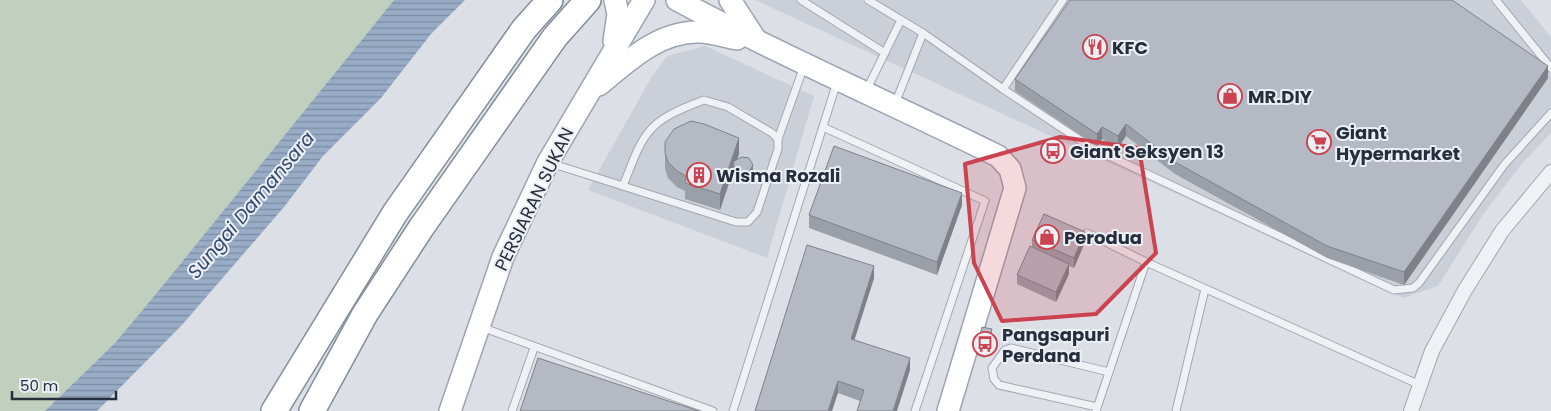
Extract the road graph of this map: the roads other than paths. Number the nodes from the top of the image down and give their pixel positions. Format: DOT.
graph roads {
  1 [pos="550,0"];
  2 [pos="588,0"];
  3 [pos="615,0"];
  4 [pos="644,0"];
  5 [pos="677,0"];
  6 [pos="730,0"];
  7 [pos="801,0"];
  8 [pos="868,0"];
  9 [pos="1063,0"];
  10 [pos="1496,0"];
  11 [pos="901,20"];
  12 [pos="923,33"];
  13 [pos="757,42"];
  14 [pos="884,53"];
  15 [pos="608,61"];
  16 [pos="804,64"];
  17 [pos="1551,68"];
  18 [pos="838,78"];
  19 [pos="1003,89"];
  20 [pos="866,91"];
  21 [pos="588,95"];
  22 [pos="895,105"];
  23 [pos="1551,112"];
  24 [pos="823,127"];
  25 [pos="778,139"];
  26 [pos="548,162"];
  27 [pos="1551,172"];
  28 [pos="623,186"];
  29 [pos="1087,233"];
  30 [pos="1146,262"];
  31 [pos="1204,289"];
  32 [pos="479,326"];
  33 [pos="534,348"];
  34 [pos="1109,372"];
  35 [pos="1420,385"];
  36 [pos="287,388"];
  37 [pos="1097,409"];
  38 [pos="268,411"];
  39 [pos="274,411"];
  40 [pos="312,411"];
  41 [pos="450,411"];
  42 [pos="512,411"];
  43 [pos="713,411"];
  44 [pos="733,411"];
  45 [pos="915,411"];
  46 [pos="948,411"];
  47 [pos="1176,411"];
  48 [pos="1411,411"];
  1 -- 36 [label="highway"];
  2 -- 40 [label="highway"];
  3 -- 15 [label="main road"];
  4 -- 15 [label="main road, PERSIARAN SUKAN"];
  5 -- 13 [label="main road"];
  6 -- 13 [label="main road"];
  7 -- 14 [label="lane"];
  8 -- 11 [label="lane"];
  9 -- 19 [label="lane"];
  10 -- 17 [label="lane"];
  11 -- 12 [label="lane"];
  11 -- 14 [label="lane"];
  12 -- 19 [label="lane"];
  12 -- 22 [label="lane"];
  13 -- 16 [label="main road"];
  13 -- 21 [label="main road"];
  14 -- 20 [label="lane"];
  15 -- 21 [label="main road, PERSIARAN SUKAN"];
  16 -- 18 [label="main road"];
  16 -- 25 [label="lane"];
  18 -- 20 [label="main road"];
  18 -- 24 [label="lane"];
  19 -- 23 [label="lane"];
  20 -- 22 [label="main road"];
  21 -- 26 [label="main road, PERSIARAN SUKAN"];
  22 -- 46 [label="main road"];
  24 -- 44 [label="lane"];
  24 -- 45 [label="lane"];
  25 -- 28 [label="lane"];
  25 -- 28 [label="lane"];
  26 -- 28 [label="lane"];
  26 -- 32 [label="main road, PERSIARAN SUKAN"];
  27 -- 35 [label="street"];
  29 -- 30 [label="lane"];
  30 -- 31 [label="lane"];
  30 -- 34 [label="lane"];
  31 -- 35 [label="lane"];
  31 -- 47 [label="lane"];
  32 -- 33 [label="lane"];
  32 -- 41 [label="main road, PERSIARAN SUKAN"];
  33 -- 42 [label="lane"];
  33 -- 43 [label="lane"];
  34 -- 37 [label="lane"];
  34 -- 37 [label="lane"];
  35 -- 48 [label="street"];
  36 -- 38 [label="highway"];
  36 -- 39 [label="highway"];
}
